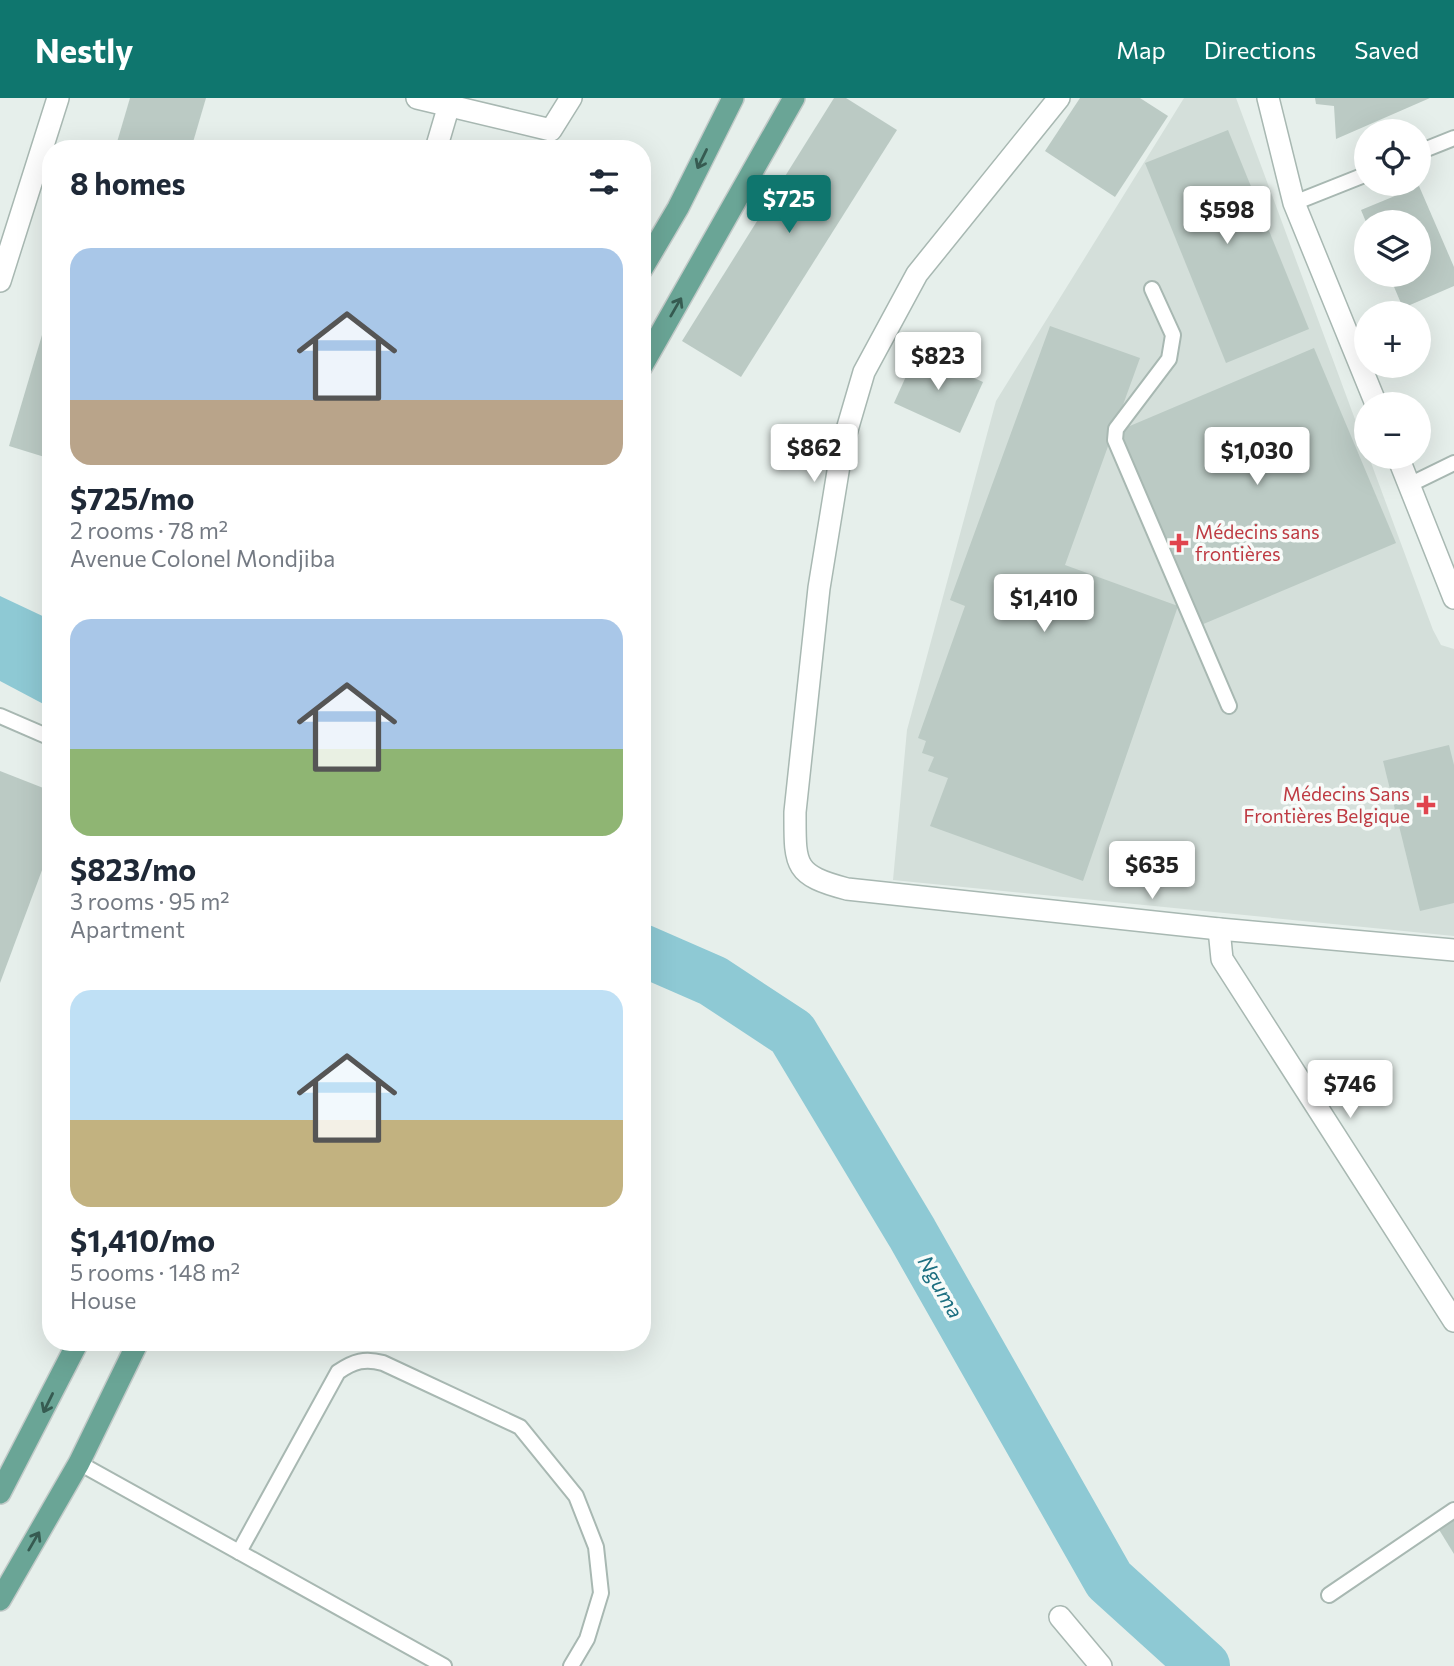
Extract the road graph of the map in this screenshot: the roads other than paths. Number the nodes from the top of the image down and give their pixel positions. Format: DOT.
graph roads {
  1 [pos="58,98"];
  2 [pos="417,98"];
  3 [pos="570,98"];
  4 [pos="733,98"];
  5 [pos="794,98"];
  6 [pos="1059,98"];
  7 [pos="1268,98"];
  8 [pos="449,106"];
  9 [pos="1454,138"];
  10 [pos="45,140"];
  11 [pos="439,140"];
  12 [pos="1431,147"];
  13 [pos="42,148"];
  14 [pos="1354,179"];
  15 [pos="1294,204"];
  16 [pos="651,254"];
  17 [pos="0,281"];
  18 [pos="1152,289"];
  19 [pos="651,350"];
  20 [pos="1372,392"];
  21 [pos="1454,463"];
  22 [pos="1403,469"];
  23 [pos="1409,485"];
  24 [pos="1454,598"];
  25 [pos="1229,706"];
  26 [pos="0,716"];
  27 [pos="42,734"];
  28 [pos="1219,929"];
  29 [pos="1454,950"];
  30 [pos="1454,1321"];
  31 [pos="73,1351"];
  32 [pos="134,1351"];
  33 [pos="79,1462"];
  34 [pos="0,1493"];
  35 [pos="1454,1510"];
  36 [pos="239,1552"];
  37 [pos="1329,1595"];
  38 [pos="0,1600"];
  39 [pos="1060,1617"];
  40 [pos="444,1666"];
  41 [pos="571,1666"];
  42 [pos="1101,1666"];
  1 -- 10 [label="street"];
  2 -- 8 [label="street"];
  3 -- 8 [label="street"];
  4 -- 16 [label="main road, one-way"];
  19 -- 5 [label="main road, one-way"];
  6 -- 28 [label="street"];
  7 -- 15 [label="street"];
  8 -- 11 [label="street"];
  9 -- 12 [label="lane"];
  13 -- 17 [label="street"];
  14 -- 15 [label="lane"];
  15 -- 20 [label="street"];
  18 -- 25 [label="lane"];
  21 -- 23 [label="lane"];
  22 -- 23 [label="street"];
  23 -- 24 [label="street"];
  26 -- 27 [label="lane"];
  28 -- 29 [label="street"];
  28 -- 30 [label="street"];
  31 -- 34 [label="main road, one-way"];
  32 -- 33 [label="main road"];
  33 -- 36 [label="lane"];
  38 -- 33 [label="main road, one-way"];
  35 -- 37 [label="lane"];
  36 -- 40 [label="lane"];
  36 -- 41 [label="lane"];
  39 -- 42 [label="street"];
}
